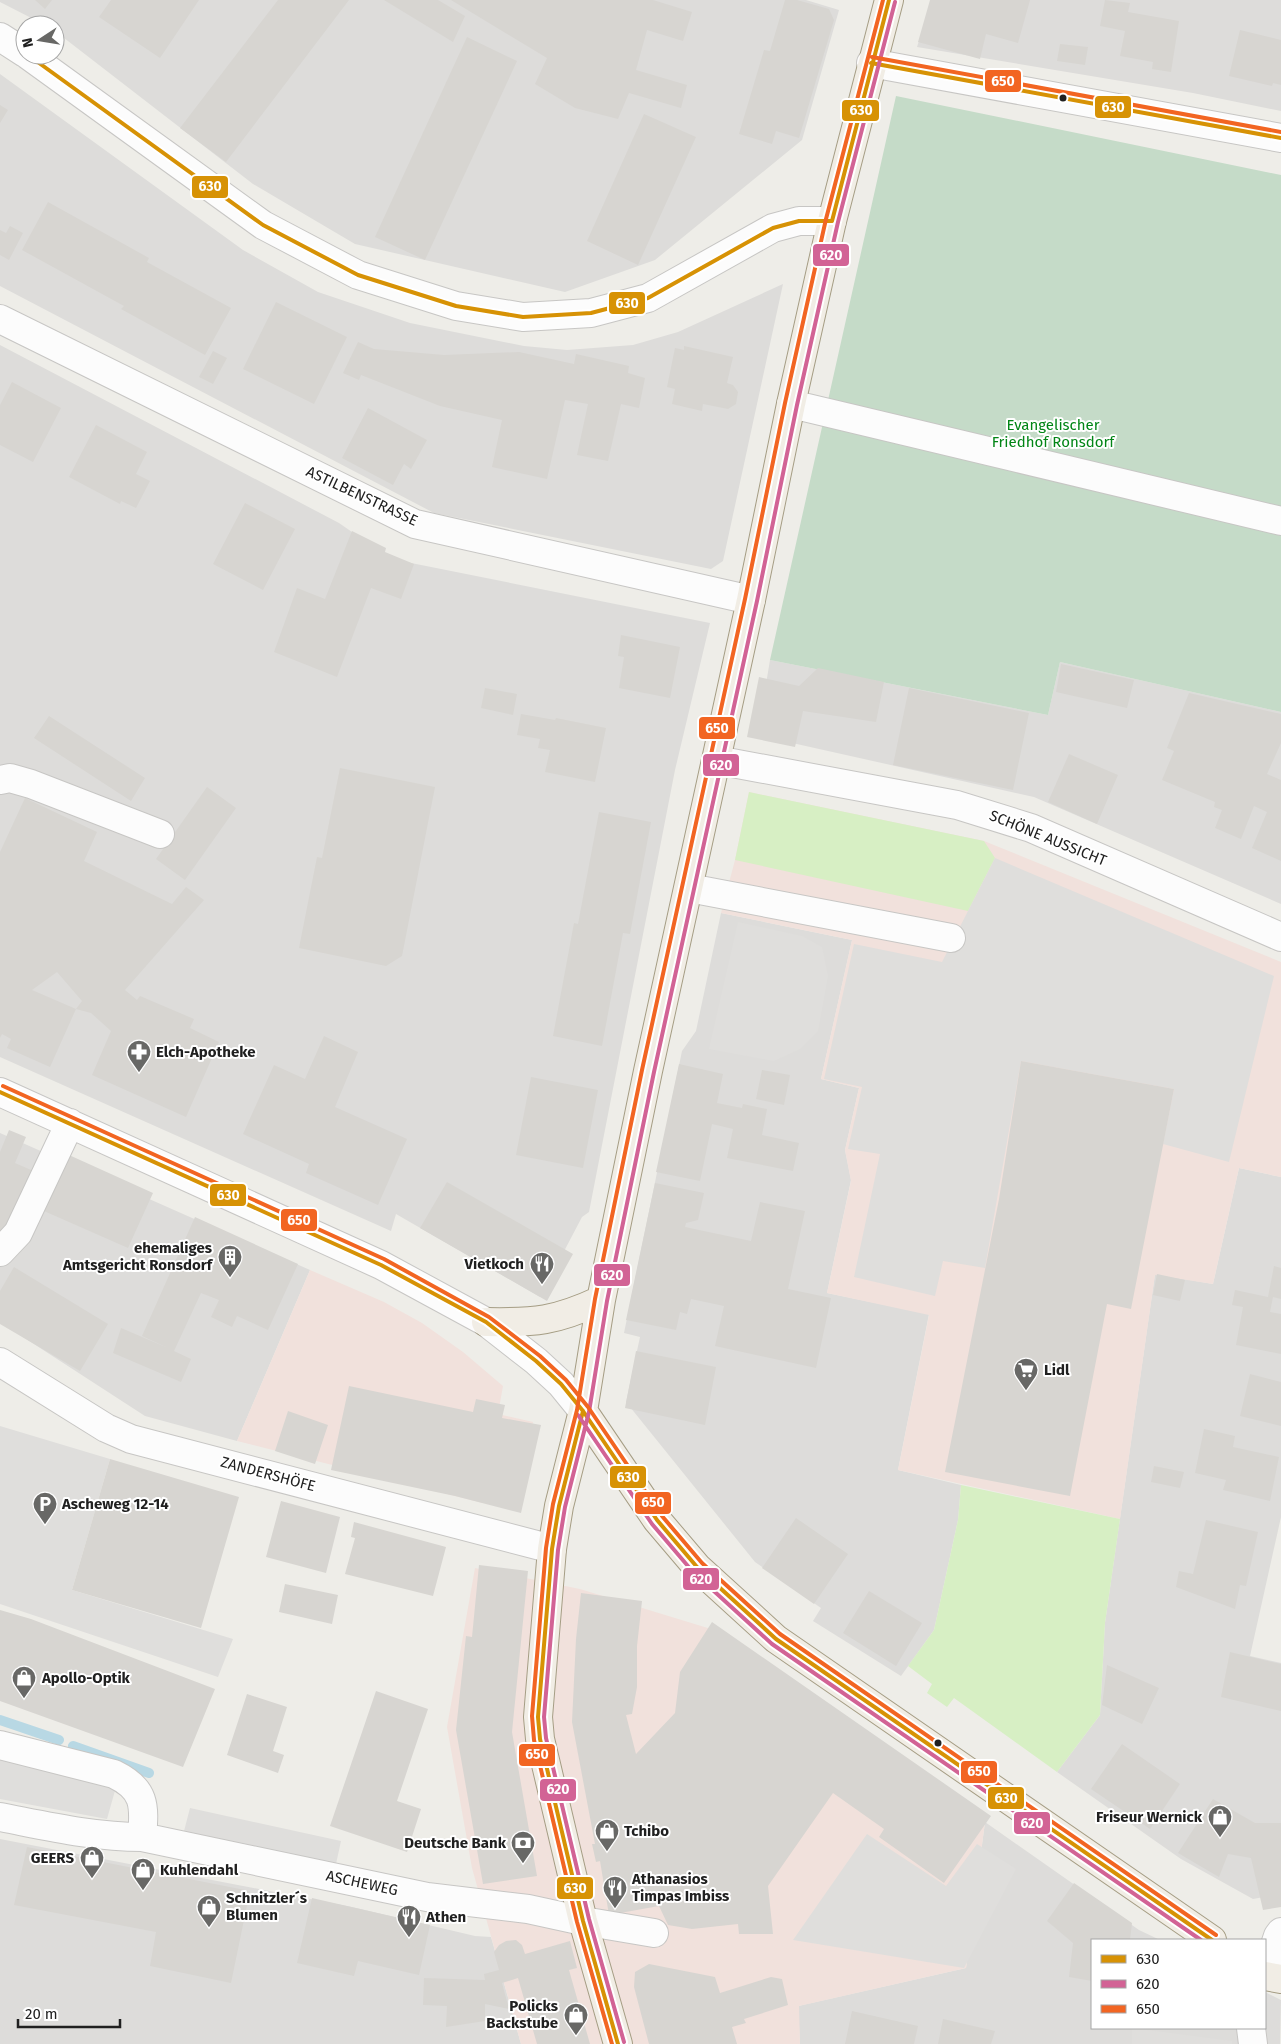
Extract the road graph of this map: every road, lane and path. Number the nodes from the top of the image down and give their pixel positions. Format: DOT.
graph roads {
  1 [pos="889,0"];
  2 [pos="0,37"];
  3 [pos="15,47"];
  4 [pos="871,63"];
  5 [pos="41,65"];
  6 [pos="1281,138"];
  7 [pos="832,222"];
  8 [pos="0,319"];
  9 [pos="791,404"];
  10 [pos="1281,521"];
  11 [pos="751,600"];
  12 [pos="716,760"];
  13 [pos="0,780"];
  14 [pos="160,834"];
  15 [pos="689,888"];
  16 [pos="1281,936"];
  17 [pos="952,938"];
  18 [pos="0,1092"];
  19 [pos="70,1123"];
  20 [pos="0,1252"];
  21 [pos="601,1300"];
  22 [pos="486,1322"];
  23 [pos="0,1362"];
  24 [pos="583,1411"];
  25 [pos="552,1549"];
  26 [pos="0,1745"];
  27 [pos="0,1817"];
  28 [pos="142,1837"];
  29 [pos="583,1921"];
  30 [pos="654,1932"];
  31 [pos="1281,1932"];
  32 [pos="1211,1939"];
  33 [pos="1266,1973"];
  34 [pos="1266,1976"];
  35 [pos="1281,1979"];
  36 [pos="1251,2029"];
  37 [pos="618,2044"];
  38 [pos="1252,2044"];
  1 -- 4 [label="main road"];
  2 -- 3 [label="street"];
  4 -- 6 [label="street"];
  4 -- 7 [label="main road"];
  5 -- 7 [label="street"];
  7 -- 9 [label="main road"];
  8 -- 11 [label="street, ASTILBENSTRASSE"];
  9 -- 10 [label="street"];
  9 -- 11 [label="main road"];
  11 -- 12 [label="main road"];
  12 -- 15 [label="main road"];
  12 -- 16 [label="street, SCHÖNE AUSSICHT"];
  13 -- 14 [label="street"];
  15 -- 17 [label="street"];
  15 -- 21 [label="main road"];
  18 -- 19 [label="street"];
  19 -- 20 [label="street"];
  19 -- 22 [label="street"];
  21 -- 22 [label="main road"];
  21 -- 24 [label="main road"];
  22 -- 24 [label="street"];
  23 -- 25 [label="street, ZANDERSHÖFE"];
  24 -- 25 [label="main road"];
  24 -- 32 [label="main road"];
  25 -- 29 [label="main road"];
  26 -- 28 [label="street"];
  27 -- 28 [label="street, ASCHEWEG"];
  28 -- 29 [label="street, ASCHEWEG"];
  29 -- 30 [label="street, ASCHEWEG"];
  29 -- 37 [label="main road"];
  31 -- 33 [label="street"];
  34 -- 35 [label="main road"];
  36 -- 38 [label="street"];
}
